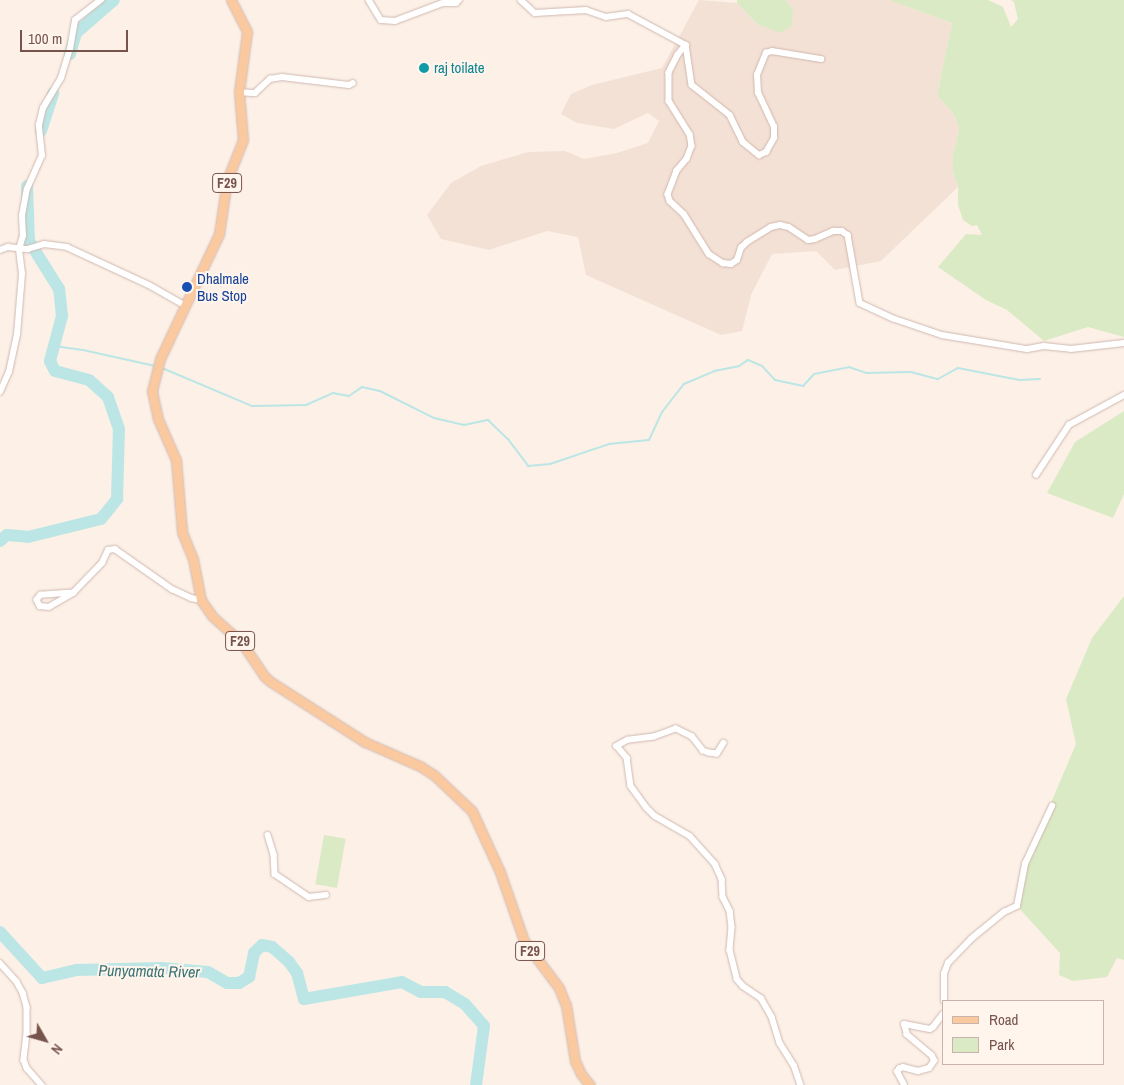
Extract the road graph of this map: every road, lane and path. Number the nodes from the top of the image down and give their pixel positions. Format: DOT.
graph roads {
  1 [pos="101,0"];
  2 [pos="231,0"];
  3 [pos="369,0"];
  4 [pos="458,0"];
  5 [pos="521,0"];
  6 [pos="686,45"];
  7 [pos="821,59"];
  8 [pos="354,82"];
  9 [pos="239,92"];
  10 [pos="19,249"];
  11 [pos="0,250"];
  12 [pos="186,306"];
  13 [pos="1124,343"];
  14 [pos="0,392"];
  15 [pos="1124,395"];
  16 [pos="1036,475"];
  17 [pos="73,593"];
  18 [pos="200,600"];
  19 [pos="724,743"];
  20 [pos="1052,806"];
  21 [pos="268,835"];
  22 [pos="326,895"];
  23 [pos="0,964"];
  24 [pos="944,1000"];
  25 [pos="942,1015"];
  26 [pos="42,1085"];
  27 [pos="590,1085"];
  28 [pos="801,1085"];
  29 [pos="904,1085"];
  1 -- 10 [label="street"];
  2 -- 9 [label="main road, F29"];
  3 -- 4 [label="street"];
  5 -- 6 [label="street"];
  6 -- 7 [label="street"];
  6 -- 13 [label="street"];
  8 -- 9 [label="street"];
  9 -- 12 [label="main road, F29"];
  10 -- 11 [label="street"];
  10 -- 12 [label="street"];
  10 -- 14 [label="street"];
  12 -- 18 [label="main road, F29"];
  15 -- 16 [label="street"];
  17 -- 17 [label="street"];
  17 -- 18 [label="street"];
  18 -- 27 [label="main road, F29"];
  19 -- 28 [label="street"];
  20 -- 24 [label="street"];
  21 -- 22 [label="street"];
  23 -- 26 [label="street"];
  25 -- 29 [label="street"];
}
